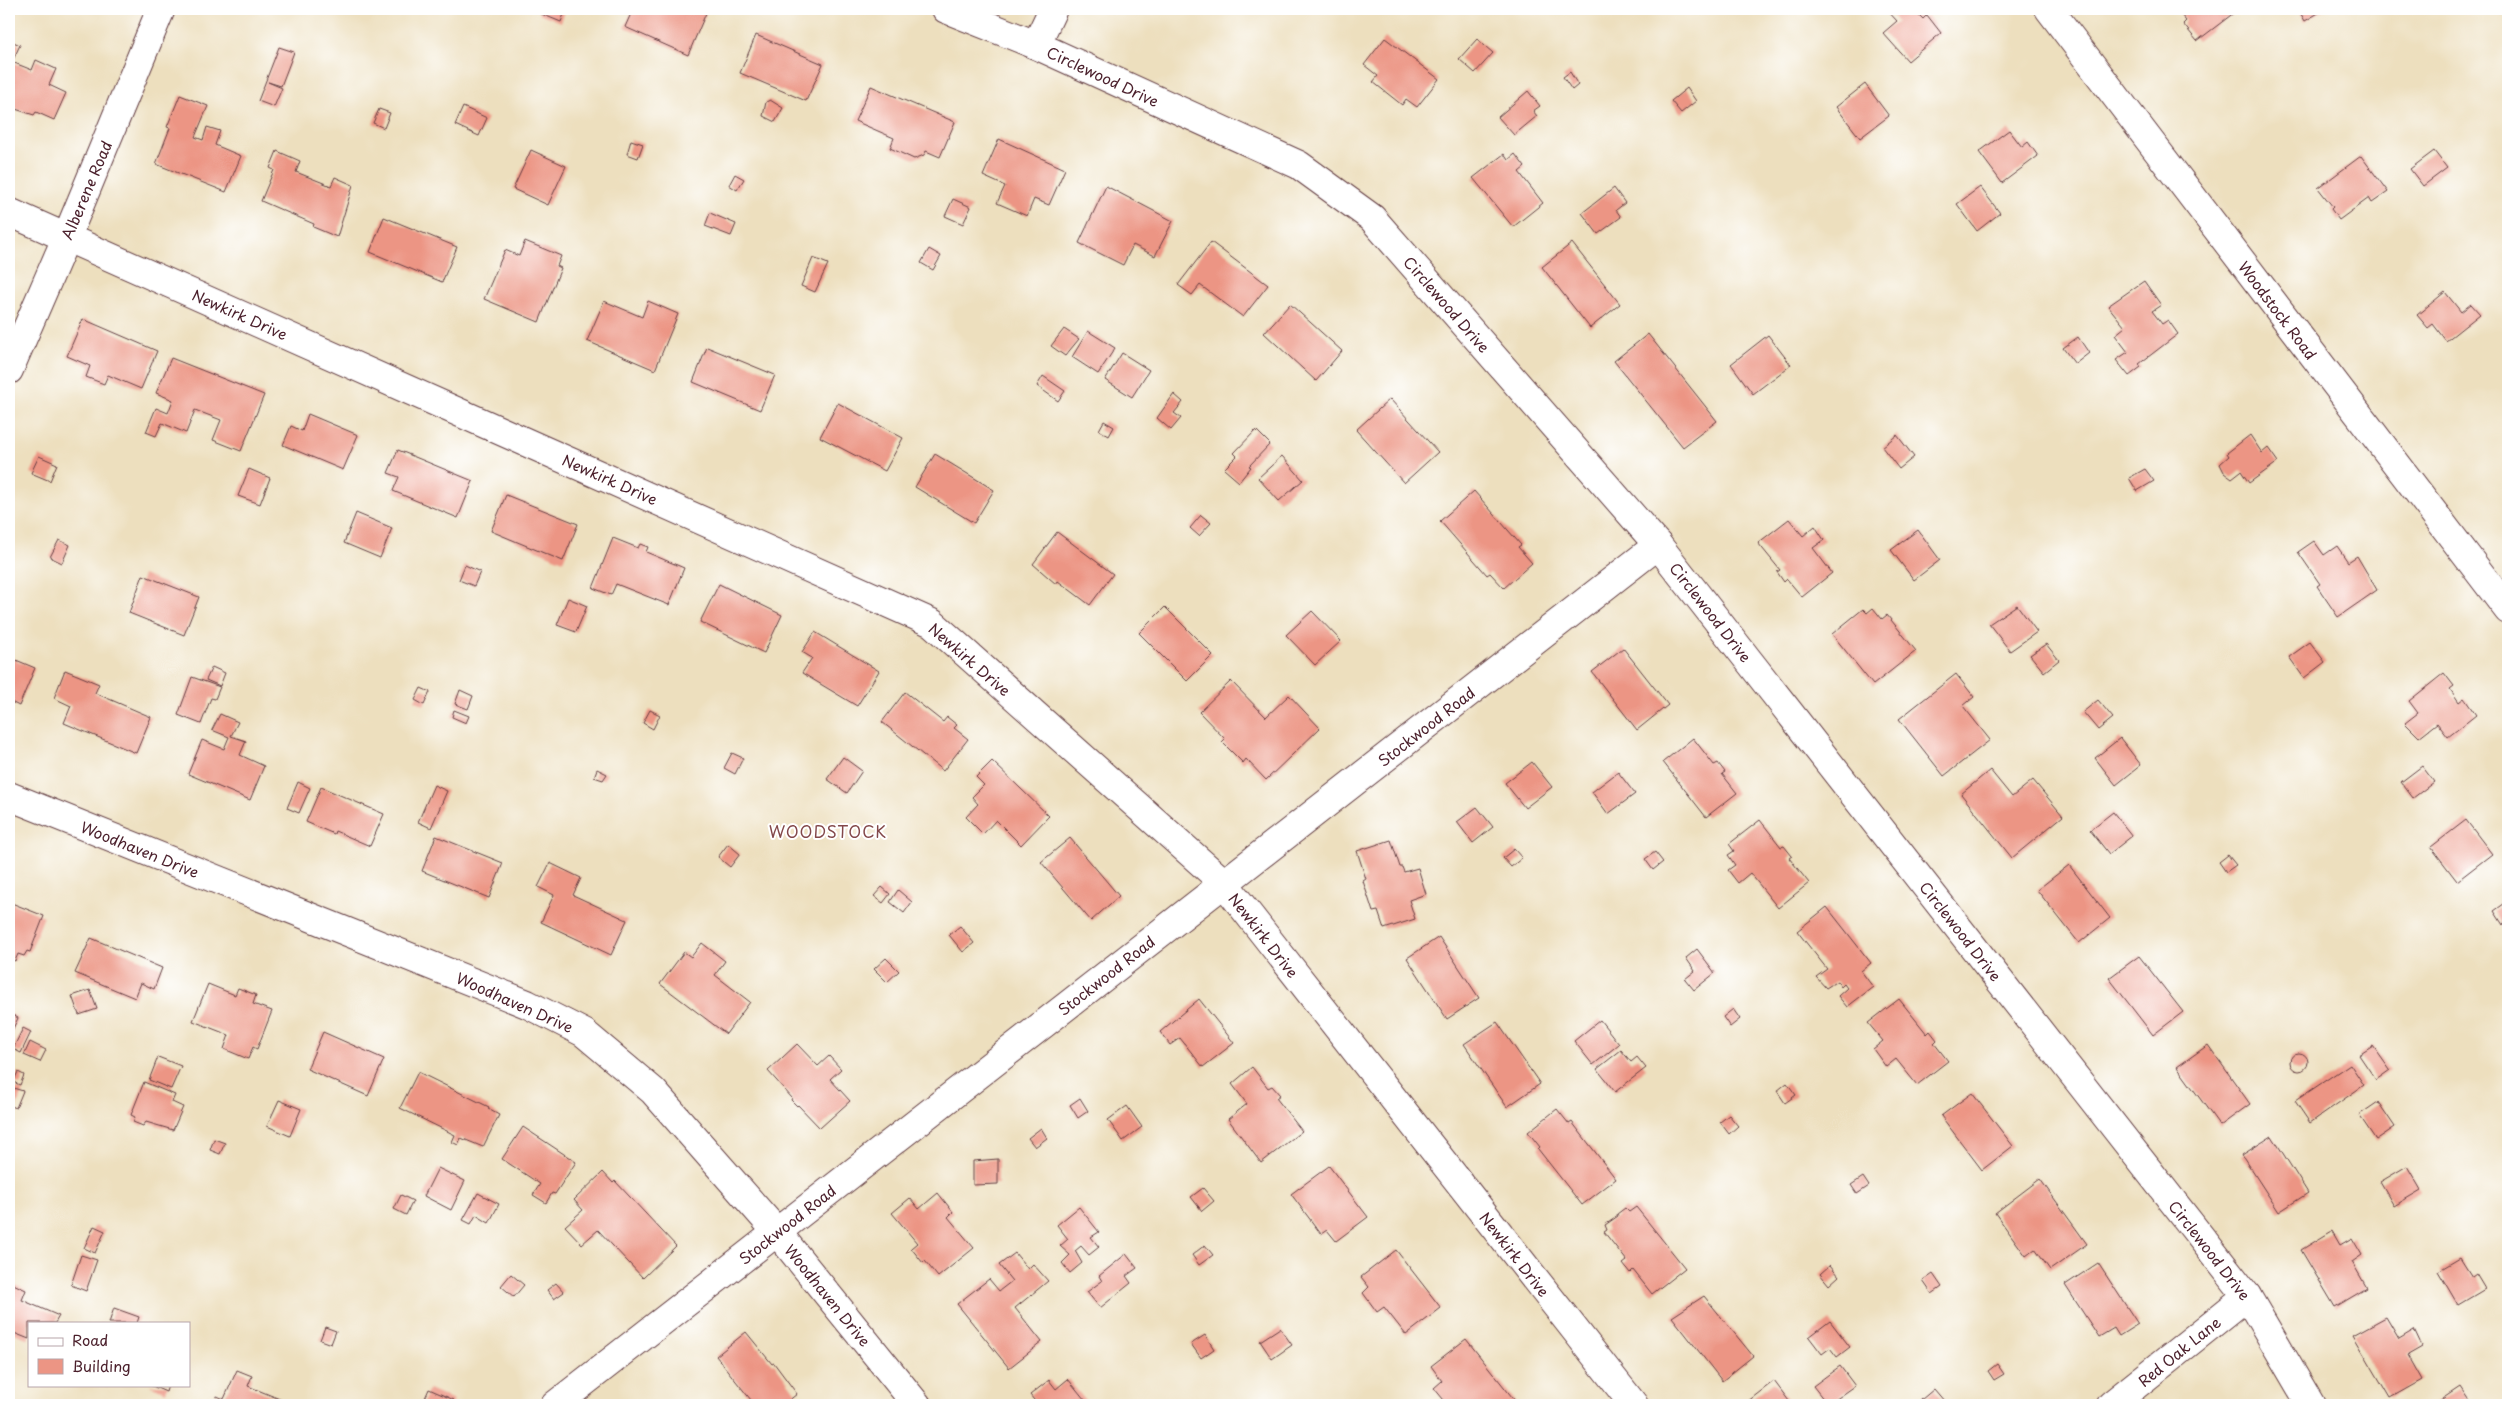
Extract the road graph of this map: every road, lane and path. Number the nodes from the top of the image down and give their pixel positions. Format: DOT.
graph roads {
  1 [pos="161,9"];
  2 [pos="946,9"];
  3 [pos="1053,9"];
  4 [pos="2048,9"];
  5 [pos="1036,45"];
  6 [pos="9,212"];
  7 [pos="67,236"];
  8 [pos="9,370"];
  9 [pos="1658,545"];
  10 [pos="2508,610"];
  11 [pos="9,796"];
  12 [pos="1224,883"];
  13 [pos="777,1232"];
  14 [pos="2247,1296"];
  15 [pos="555,1405"];
  16 [pos="917,1405"];
  17 [pos="1634,1405"];
  18 [pos="2111,1405"];
  19 [pos="2311,1405"];
  1 -- 7 [label="street, Alberene Road"];
  2 -- 5 [label="street, Circlewood Drive"];
  3 -- 5 [label="street"];
  4 -- 10 [label="street, Woodstock Road"];
  5 -- 9 [label="street, Circlewood Drive"];
  6 -- 7 [label="street, Newkirk Drive"];
  7 -- 8 [label="street, Alberene Road"];
  7 -- 12 [label="street, Newkirk Drive"];
  9 -- 12 [label="street, Stockwood Road"];
  9 -- 14 [label="street, Circlewood Drive"];
  11 -- 13 [label="street, Woodhaven Drive"];
  12 -- 13 [label="street, Stockwood Road"];
  12 -- 17 [label="street, Newkirk Drive"];
  13 -- 15 [label="street, Stockwood Road"];
  13 -- 16 [label="street, Woodhaven Drive"];
  14 -- 18 [label="street, Red Oak Lane"];
  14 -- 19 [label="street, Circlewood Drive"];
}
